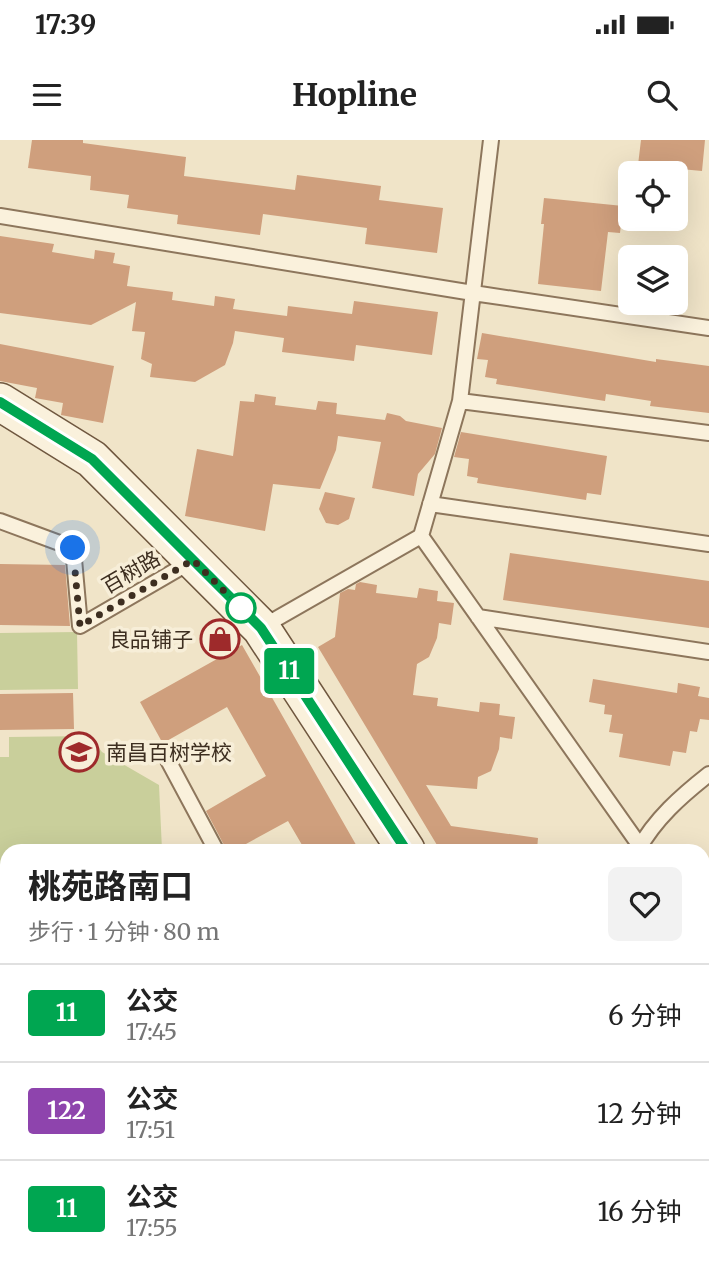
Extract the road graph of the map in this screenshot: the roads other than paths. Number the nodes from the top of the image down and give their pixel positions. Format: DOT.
graph roads {
  1 [pos="491,140"];
  2 [pos="0,216"];
  3 [pos="473,293"];
  4 [pos="709,328"];
  5 [pos="460,401"];
  6 [pos="0,402"];
  7 [pos="709,433"];
  8 [pos="430,504"];
  9 [pos="0,520"];
  10 [pos="421,536"];
  11 [pos="709,544"];
  12 [pos="193,560"];
  13 [pos="478,617"];
  14 [pos="261,628"];
  15 [pos="709,652"];
  16 [pos="163,751"];
  17 [pos="709,774"];
  18 [pos="213,844"];
  19 [pos="402,844"];
  20 [pos="636,844"];
  21 [pos="642,844"];
  1 -- 3 [label="lane"];
  2 -- 3 [label="lane"];
  3 -- 4 [label="lane"];
  3 -- 5 [label="lane"];
  5 -- 7 [label="lane"];
  5 -- 8 [label="lane"];
  6 -- 12 [label="street"];
  8 -- 10 [label="lane"];
  8 -- 11 [label="lane"];
  9 -- 12 [label="lane, 百树路"];
  10 -- 13 [label="lane"];
  10 -- 14 [label="lane"];
  12 -- 14 [label="street"];
  13 -- 15 [label="lane"];
  13 -- 20 [label="lane"];
  14 -- 19 [label="street"];
  16 -- 18 [label="lane"];
  17 -- 21 [label="lane"];
}
